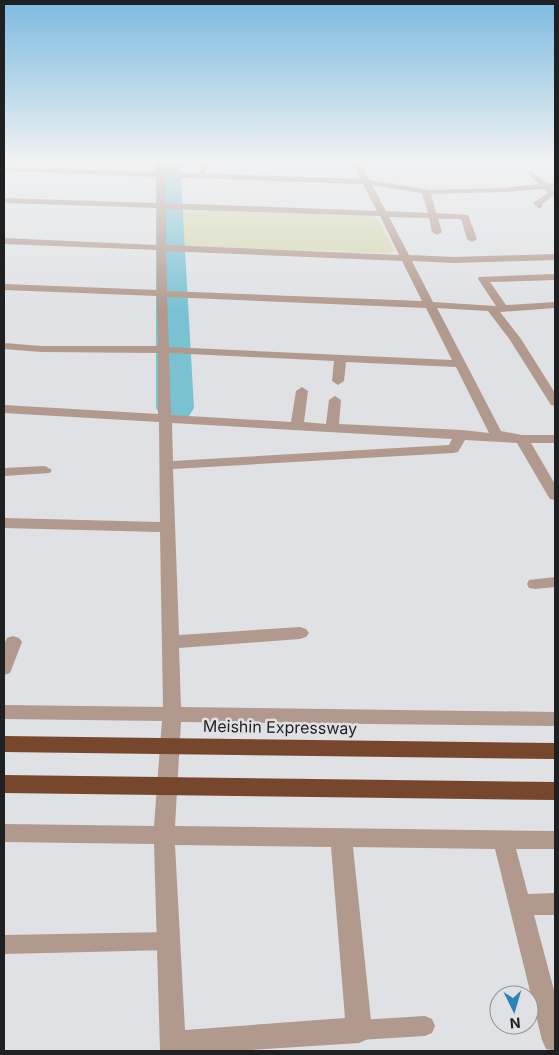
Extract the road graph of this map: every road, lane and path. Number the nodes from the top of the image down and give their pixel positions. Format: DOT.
graph roads {
  1 [pos="167,211"];
  2 [pos="296,211"];
  3 [pos="380,211"];
  4 [pos="431,211"];
  5 [pos="381,214"];
  6 [pos="432,216"];
  7 [pos="437,232"];
  8 [pos="472,239"];
  9 [pos="4,241"];
  10 [pos="168,248"];
  11 [pos="403,257"];
  12 [pos="555,257"];
  13 [pos="555,277"];
  14 [pos="4,287"];
  15 [pos="169,294"];
  16 [pos="428,305"];
  17 [pos="555,305"];
  18 [pos="498,309"];
  19 [pos="4,346"];
  20 [pos="170,350"];
  21 [pos="340,358"];
  22 [pos="459,364"];
  23 [pos="338,381"];
  24 [pos="302,391"];
  25 [pos="334,400"];
  26 [pos="555,402"];
  27 [pos="4,409"];
  28 [pos="165,418"];
  29 [pos="297,425"];
  30 [pos="332,427"];
  31 [pos="462,434"];
  32 [pos="522,439"];
  33 [pos="555,439"];
  34 [pos="167,465"];
  35 [pos="45,470"];
  36 [pos="4,472"];
  37 [pos="555,496"];
  38 [pos="4,523"];
  39 [pos="167,527"];
  40 [pos="555,582"];
  41 [pos="535,584"];
  42 [pos="300,633"];
  43 [pos="12,642"];
  44 [pos="170,642"];
  45 [pos="4,668"];
  46 [pos="4,712"];
  47 [pos="172,714"];
  48 [pos="555,719"];
  49 [pos="4,744"];
  50 [pos="555,751"];
  51 [pos="4,784"];
  52 [pos="555,791"];
  53 [pos="4,832"];
  54 [pos="164,834"];
  55 [pos="341,837"];
  56 [pos="503,839"];
  57 [pos="555,840"];
  58 [pos="555,904"];
  59 [pos="520,905"];
  60 [pos="169,941"];
  61 [pos="4,945"];
  62 [pos="425,1026"];
  63 [pos="359,1030"];
  64 [pos="555,1040"];
  65 [pos="173,1047"];
  1 -- 10 [label="street"];
  2 -- 5 [label="street"];
  3 -- 5 [label="street"];
  4 -- 6 [label="street"];
  5 -- 6 [label="street"];
  5 -- 11 [label="street"];
  6 -- 7 [label="street"];
  6 -- 8 [label="street"];
  9 -- 10 [label="street"];
  10 -- 11 [label="street"];
  10 -- 15 [label="street"];
  11 -- 12 [label="street"];
  11 -- 16 [label="street"];
  13 -- 18 [label="street"];
  14 -- 15 [label="street"];
  15 -- 16 [label="street"];
  15 -- 20 [label="street"];
  16 -- 18 [label="street"];
  16 -- 22 [label="street"];
  17 -- 18 [label="street"];
  18 -- 26 [label="street"];
  19 -- 20 [label="street"];
  20 -- 21 [label="street"];
  20 -- 28 [label="street"];
  21 -- 22 [label="street"];
  21 -- 23 [label="street"];
  22 -- 32 [label="street"];
  24 -- 29 [label="street"];
  25 -- 30 [label="street"];
  27 -- 28 [label="street"];
  28 -- 29 [label="street"];
  28 -- 34 [label="street"];
  29 -- 30 [label="street"];
  30 -- 31 [label="street"];
  31 -- 32 [label="street"];
  31 -- 34 [label="street"];
  32 -- 33 [label="street"];
  32 -- 37 [label="street"];
  34 -- 39 [label="street"];
  35 -- 36 [label="street"];
  38 -- 39 [label="street"];
  39 -- 44 [label="street"];
  40 -- 41 [label="street"];
  42 -- 44 [label="street"];
  43 -- 45 [label="street"];
  44 -- 47 [label="street"];
  46 -- 47 [label="street"];
  47 -- 48 [label="street"];
  47 -- 54 [label="street"];
  49 -- 50 [label="highway, Meishin Expressway"];
  51 -- 52 [label="highway"];
  53 -- 54 [label="street"];
  54 -- 55 [label="street"];
  54 -- 60 [label="street"];
  55 -- 56 [label="street"];
  55 -- 63 [label="street"];
  56 -- 57 [label="street"];
  56 -- 59 [label="street"];
  58 -- 59 [label="street"];
  59 -- 64 [label="street"];
  60 -- 61 [label="lane"];
  60 -- 65 [label="street"];
  62 -- 63 [label="lane"];
  63 -- 65 [label="street"];
}
